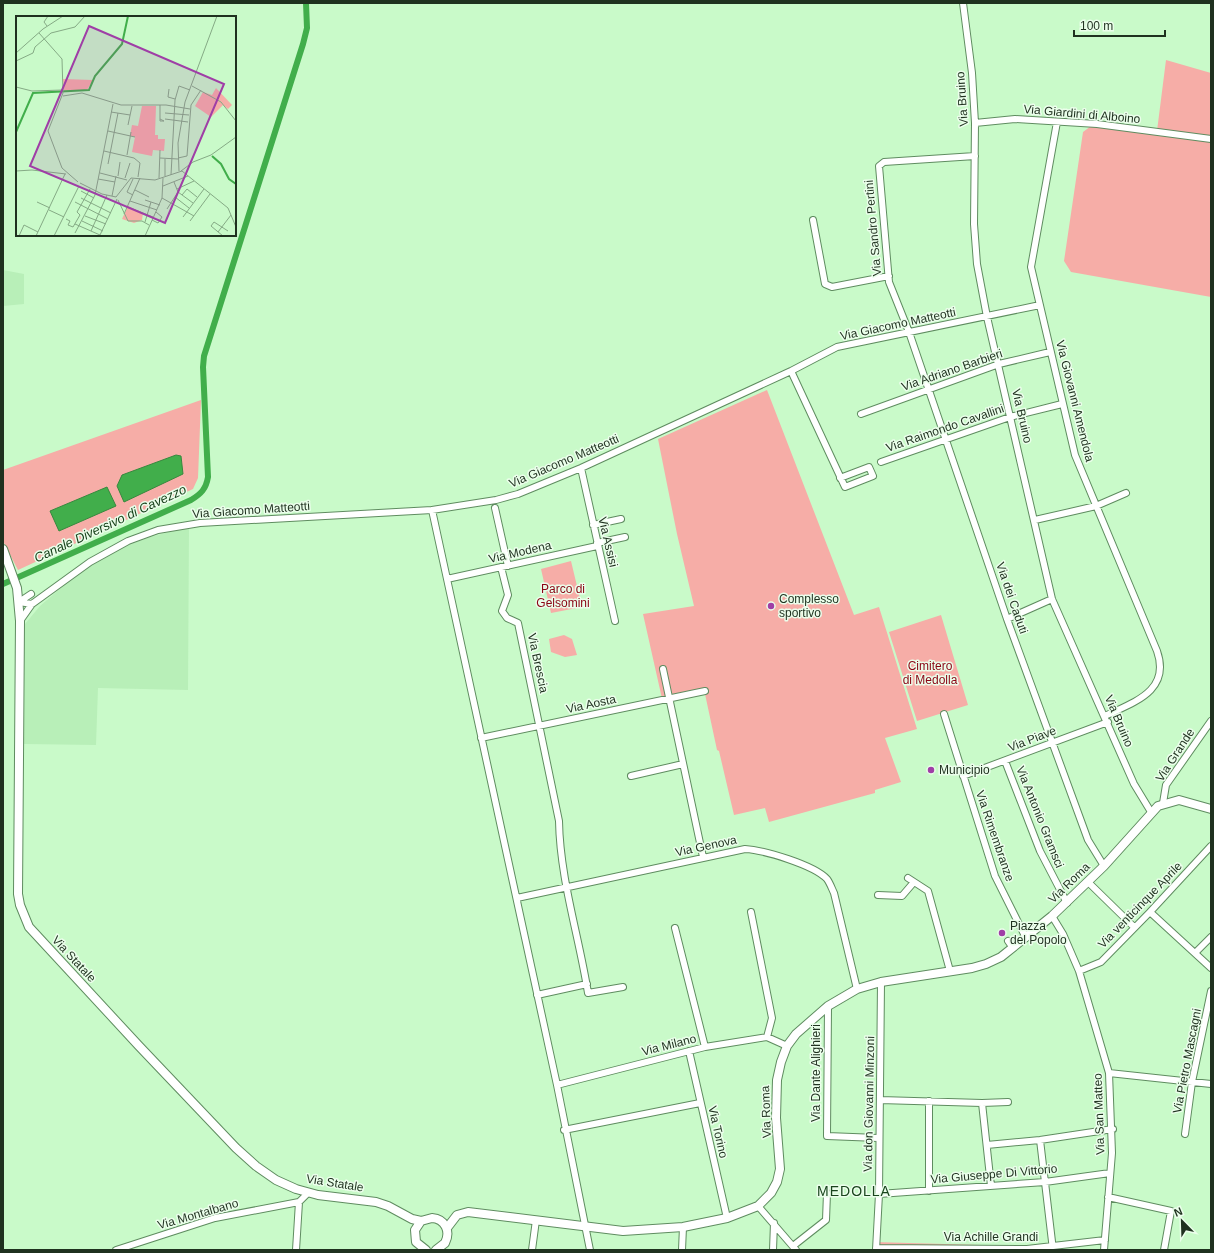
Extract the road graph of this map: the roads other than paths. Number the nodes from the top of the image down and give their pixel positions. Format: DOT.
graph roads {
  1 [pos="963,3"];
  2 [pos="1057,122"];
  3 [pos="975,123"];
  4 [pos="1211,140"];
  5 [pos="975,156"];
  6 [pos="813,220"];
  7 [pos="888,276"];
  8 [pos="1040,305"];
  9 [pos="987,317"];
  10 [pos="909,332"];
  11 [pos="1050,352"];
  12 [pos="999,364"];
  13 [pos="791,371"];
  14 [pos="928,388"];
  15 [pos="1062,404"];
  16 [pos="861,414"];
  17 [pos="1010,417"];
  18 [pos="946,439"];
  19 [pos="881,462"];
  20 [pos="580,468"];
  21 [pos="840,478"];
  22 [pos="1126,493"];
  23 [pos="1096,506"];
  24 [pos="495,508"];
  25 [pos="432,510"];
  26 [pos="621,519"];
  27 [pos="1035,520"];
  28 [pos="593,525"];
  29 [pos="625,537"];
  30 [pos="597,544"];
  31 [pos="3,548"];
  32 [pos="504,566"];
  33 [pos="8,571"];
  34 [pos="447,580"];
  35 [pos="16,587"];
  36 [pos="31,594"];
  37 [pos="43,595"];
  38 [pos="1052,599"];
  39 [pos="18,602"];
  40 [pos="32,604"];
  41 [pos="1007,619"];
  42 [pos="20,621"];
  43 [pos="615,621"];
  44 [pos="663,669"];
  45 [pos="705,691"];
  46 [pos="670,699"];
  47 [pos="944,714"];
  48 [pos="1105,716"];
  49 [pos="1108,722"];
  50 [pos="1211,722"];
  51 [pos="540,726"];
  52 [pos="481,738"];
  53 [pos="1054,743"];
  54 [pos="1005,761"];
  55 [pos="683,764"];
  56 [pos="631,776"];
  57 [pos="964,776"];
  58 [pos="1162,803"];
  59 [pos="1211,809"];
  60 [pos="1151,812"];
  61 [pos="1211,846"];
  62 [pos="704,857"];
  63 [pos="1104,866"];
  64 [pos="908,878"];
  65 [pos="914,882"];
  66 [pos="1088,882"];
  67 [pos="567,887"];
  68 [pos="878,895"];
  69 [pos="517,898"];
  70 [pos="1067,903"];
  71 [pos="751,912"];
  72 [pos="1150,912"];
  73 [pos="1052,916"];
  74 [pos="1134,927"];
  75 [pos="675,928"];
  76 [pos="1211,937"];
  77 [pos="1026,938"];
  78 [pos="1195,953"];
  79 [pos="1211,968"];
  80 [pos="950,971"];
  81 [pos="1079,971"];
  82 [pos="881,982"];
  83 [pos="587,984"];
  84 [pos="623,987"];
  85 [pos="857,989"];
  86 [pos="1211,991"];
  87 [pos="537,995"];
  88 [pos="828,1006"];
  89 [pos="1208,1021"];
  90 [pos="767,1037"];
  91 [pos="787,1046"];
  92 [pos="705,1047"];
  93 [pos="689,1051"];
  94 [pos="1110,1073"];
  95 [pos="1192,1082"];
  96 [pos="1211,1084"];
  97 [pos="557,1085"];
  98 [pos="880,1100"];
  99 [pos="929,1101"];
  100 [pos="1008,1102"];
  101 [pos="700,1103"];
  102 [pos="982,1103"];
  103 [pos="1113,1129"];
  104 [pos="564,1130"];
  105 [pos="1185,1134"];
  106 [pos="878,1138"];
  107 [pos="1040,1140"];
  108 [pos="987,1144"];
  109 [pos="1110,1173"];
  110 [pos="1045,1182"];
  111 [pos="991,1186"];
  112 [pos="929,1191"];
  113 [pos="308,1193"];
  114 [pos="827,1193"];
  115 [pos="879,1194"];
  116 [pos="1108,1197"];
  117 [pos="298,1202"];
  118 [pos="758,1206"];
  119 [pos="406,1216"];
  120 [pos="454,1218"];
  121 [pos="728,1218"];
  122 [pos="439,1220"];
  123 [pos="536,1220"];
  124 [pos="421,1221"];
  125 [pos="774,1223"];
  126 [pos="585,1227"];
  127 [pos="683,1227"];
  128 [pos="447,1228"];
  129 [pos="415,1230"];
  130 [pos="1105,1240"];
  131 [pos="418,1248"];
  132 [pos="795,1248"];
  133 [pos="1053,1248"];
  134 [pos="876,1249"];
  135 [pos="116,1250"];
  136 [pos="296,1250"];
  137 [pos="426,1250"];
  138 [pos="439,1250"];
  139 [pos="532,1250"];
  140 [pos="590,1250"];
  141 [pos="682,1250"];
  142 [pos="773,1250"];
  143 [pos="1104,1250"];
  144 [pos="1164,1250"];
  1 -- 3 [label="street, Via Bruino"];
  2 -- 3 [label="street, Via Giardini di Alboino"];
  2 -- 4 [label="street, Via Giardini di Alboino"];
  2 -- 8 [label="street, Via Giovanni Amendola"];
  3 -- 5 [label="street, Via Bruino"];
  5 -- 7 [label="street, Via Sandro Pertini"];
  5 -- 9 [label="street, Via Bruino"];
  6 -- 7 [label="street"];
  7 -- 10 [label="street, Via Sandro Pertini"];
  8 -- 9 [label="street, Via Giacomo Matteotti"];
  8 -- 11 [label="street, Via Giovanni Amendola"];
  9 -- 10 [label="street, Via Giacomo Matteotti"];
  9 -- 12 [label="street, Via Bruino"];
  10 -- 13 [label="street, Via Giacomo Matteotti"];
  10 -- 14 [label="street, Via dei Caduti"];
  11 -- 12 [label="street, Via Adriano Barbieri"];
  11 -- 15 [label="street, Via Giovanni Amendola"];
  12 -- 14 [label="street, Via Adriano Barbieri"];
  12 -- 17 [label="street, Via Bruino"];
  13 -- 20 [label="street, Via Giacomo Matteotti"];
  13 -- 21 [label="street"];
  14 -- 16 [label="street, Via Adriano Barbieri"];
  14 -- 18 [label="street, Via dei Caduti"];
  15 -- 17 [label="street, Via Raimondo Cavallini"];
  15 -- 23 [label="street, Via Giovanni Amendola"];
  17 -- 18 [label="street, Via Raimondo Cavallini"];
  17 -- 27 [label="street, Via Bruino"];
  18 -- 19 [label="street, Via Raimondo Cavallini"];
  18 -- 41 [label="street, Via dei Caduti"];
  20 -- 25 [label="street, Via Giacomo Matteotti"];
  20 -- 28 [label="street, Via Assisi"];
  21 -- 21 [label="street"];
  22 -- 23 [label="street"];
  23 -- 27 [label="street"];
  23 -- 48 [label="street, Via Giovanni Amendola"];
  24 -- 32 [label="street"];
  25 -- 34 [label="street"];
  25 -- 37 [label="street, Via Giacomo Matteotti"];
  26 -- 28 [label="street"];
  27 -- 38 [label="street, Via Bruino"];
  28 -- 30 [label="street, Via Assisi"];
  29 -- 30 [label="street, Via Modena"];
  30 -- 32 [label="street, Via Modena"];
  30 -- 43 [label="street, Via Assisi"];
  31 -- 33 [label="main road, Via Statale"];
  32 -- 34 [label="street, Via Modena"];
  32 -- 51 [label="street, Via Brescia"];
  33 -- 35 [label="main road, Via Statale"];
  34 -- 52 [label="street"];
  35 -- 36 [label="street"];
  35 -- 39 [label="main road, Via Statale"];
  36 -- 37 [label="street"];
  36 -- 39 [label="street"];
  37 -- 40 [label="street, Via Giacomo Matteotti"];
  38 -- 41 [label="street"];
  38 -- 48 [label="street, Via Bruino"];
  39 -- 40 [label="street"];
  39 -- 42 [label="main road, Via Statale"];
  40 -- 42 [label="street, Via Giacomo Matteotti"];
  41 -- 53 [label="street, Via dei Caduti"];
  42 -- 113 [label="main road, Via Statale"];
  44 -- 46 [label="street"];
  45 -- 46 [label="street, Via Aosta"];
  46 -- 51 [label="street, Via Aosta"];
  46 -- 55 [label="street"];
  47 -- 57 [label="street, Via Rimembranze"];
  48 -- 49 [label="street, Via Bruino"];
  49 -- 53 [label="street, Via Piave"];
  49 -- 60 [label="street, Via Bruino"];
  50 -- 58 [label="street, Via Grande"];
  51 -- 52 [label="street, Via Aosta"];
  51 -- 67 [label="street"];
  52 -- 69 [label="street"];
  53 -- 54 [label="street, Via Piave"];
  53 -- 63 [label="street, Via dei Caduti"];
  54 -- 57 [label="street, Via Piave"];
  54 -- 70 [label="street, Via Antonio Gramsci"];
  55 -- 56 [label="street"];
  55 -- 62 [label="street"];
  57 -- 77 [label="street, Via Rimembranze"];
  58 -- 59 [label="main road"];
  58 -- 60 [label="main road, Via Roma"];
  60 -- 63 [label="main road, Via Roma"];
  61 -- 72 [label="street, Via venticinque Aprile"];
  62 -- 67 [label="street, Via Genova"];
  62 -- 85 [label="street, Via Genova"];
  63 -- 66 [label="main road, Via Roma"];
  64 -- 65 [label="street"];
  65 -- 68 [label="street"];
  65 -- 80 [label="street"];
  66 -- 70 [label="main road, Via Roma"];
  66 -- 74 [label="street"];
  67 -- 69 [label="street, Via Genova"];
  67 -- 83 [label="street"];
  69 -- 87 [label="street"];
  70 -- 73 [label="main road, Via Roma"];
  71 -- 90 [label="street"];
  72 -- 74 [label="street, Via venticinque Aprile"];
  72 -- 78 [label="street"];
  73 -- 77 [label="main road, Via Roma"];
  73 -- 81 [label="street, Via San Matteo"];
  74 -- 81 [label="street, Via venticinque Aprile"];
  75 -- 92 [label="street"];
  76 -- 78 [label="street"];
  77 -- 80 [label="main road, Via Roma"];
  78 -- 79 [label="street"];
  80 -- 82 [label="main road, Via Roma"];
  81 -- 94 [label="street, Via San Matteo"];
  82 -- 85 [label="main road, Via Roma"];
  82 -- 98 [label="street, Via don Giovanni Minzoni"];
  83 -- 84 [label="street"];
  83 -- 87 [label="street"];
  85 -- 88 [label="main road, Via Roma"];
  86 -- 89 [label="street, Via Pietro Mascagni"];
  87 -- 97 [label="street"];
  88 -- 91 [label="main road, Via Roma"];
  88 -- 106 [label="street, Via Dante Alighieri"];
  89 -- 95 [label="street, Via Pietro Mascagni"];
  90 -- 91 [label="street"];
  90 -- 92 [label="street, Via Milano"];
  91 -- 118 [label="main road, Via Roma"];
  92 -- 93 [label="street, Via Milano"];
  93 -- 97 [label="street, Via Milano"];
  93 -- 101 [label="street, Via Torino"];
  94 -- 95 [label="street"];
  94 -- 103 [label="street, Via San Matteo"];
  95 -- 96 [label="street"];
  95 -- 105 [label="street, Via Pietro Mascagni"];
  97 -- 104 [label="street"];
  98 -- 99 [label="street"];
  98 -- 106 [label="street, Via don Giovanni Minzoni"];
  99 -- 102 [label="street"];
  99 -- 112 [label="street"];
  100 -- 102 [label="street"];
  101 -- 104 [label="street"];
  101 -- 121 [label="street, Via Torino"];
  102 -- 108 [label="street"];
  103 -- 107 [label="street"];
  103 -- 109 [label="street, Via San Matteo"];
  104 -- 126 [label="street"];
  106 -- 115 [label="street, Via don Giovanni Minzoni"];
  107 -- 108 [label="street"];
  107 -- 110 [label="street"];
  108 -- 111 [label="street"];
  109 -- 110 [label="street, Via Giuseppe Di Vittorio"];
  109 -- 116 [label="street, Via San Matteo"];
  110 -- 111 [label="street, Via Giuseppe Di Vittorio"];
  110 -- 133 [label="street"];
  111 -- 112 [label="street, Via Giuseppe Di Vittorio"];
  112 -- 115 [label="street, Via Giuseppe Di Vittorio"];
  113 -- 117 [label="street"];
  113 -- 119 [label="main road, Via Statale"];
  114 -- 132 [label="street"];
  115 -- 134 [label="street, Via don Giovanni Minzoni"];
  116 -- 130 [label="street, Via San Matteo"];
  116 -- 144 [label="street"];
  117 -- 135 [label="street, Via Montalbano"];
  117 -- 136 [label="street"];
  118 -- 121 [label="main road, Via Roma"];
  118 -- 125 [label="street"];
  119 -- 124 [label="main road, Via Statale"];
  119 -- 129 [label="main road, Via Statale"];
  120 -- 122 [label="main road, Via Roma"];
  120 -- 123 [label="main road, Via Roma"];
  120 -- 128 [label="main road"];
  121 -- 127 [label="main road, Via Roma"];
  122 -- 124 [label="main road, Via Roma"];
  122 -- 128 [label="main road"];
  123 -- 126 [label="main road, Via Roma"];
  123 -- 139 [label="street"];
  124 -- 129 [label="main road"];
  125 -- 132 [label="street"];
  125 -- 142 [label="street"];
  126 -- 127 [label="main road, Via Roma"];
  126 -- 140 [label="street"];
  127 -- 141 [label="street"];
  128 -- 138 [label="main road"];
  129 -- 131 [label="main road"];
  130 -- 133 [label="street, Via Achille Grandi"];
  130 -- 143 [label="street, Via San Matteo"];
  131 -- 137 [label="main road"];
  133 -- 134 [label="street, Via Achille Grandi"];
}
